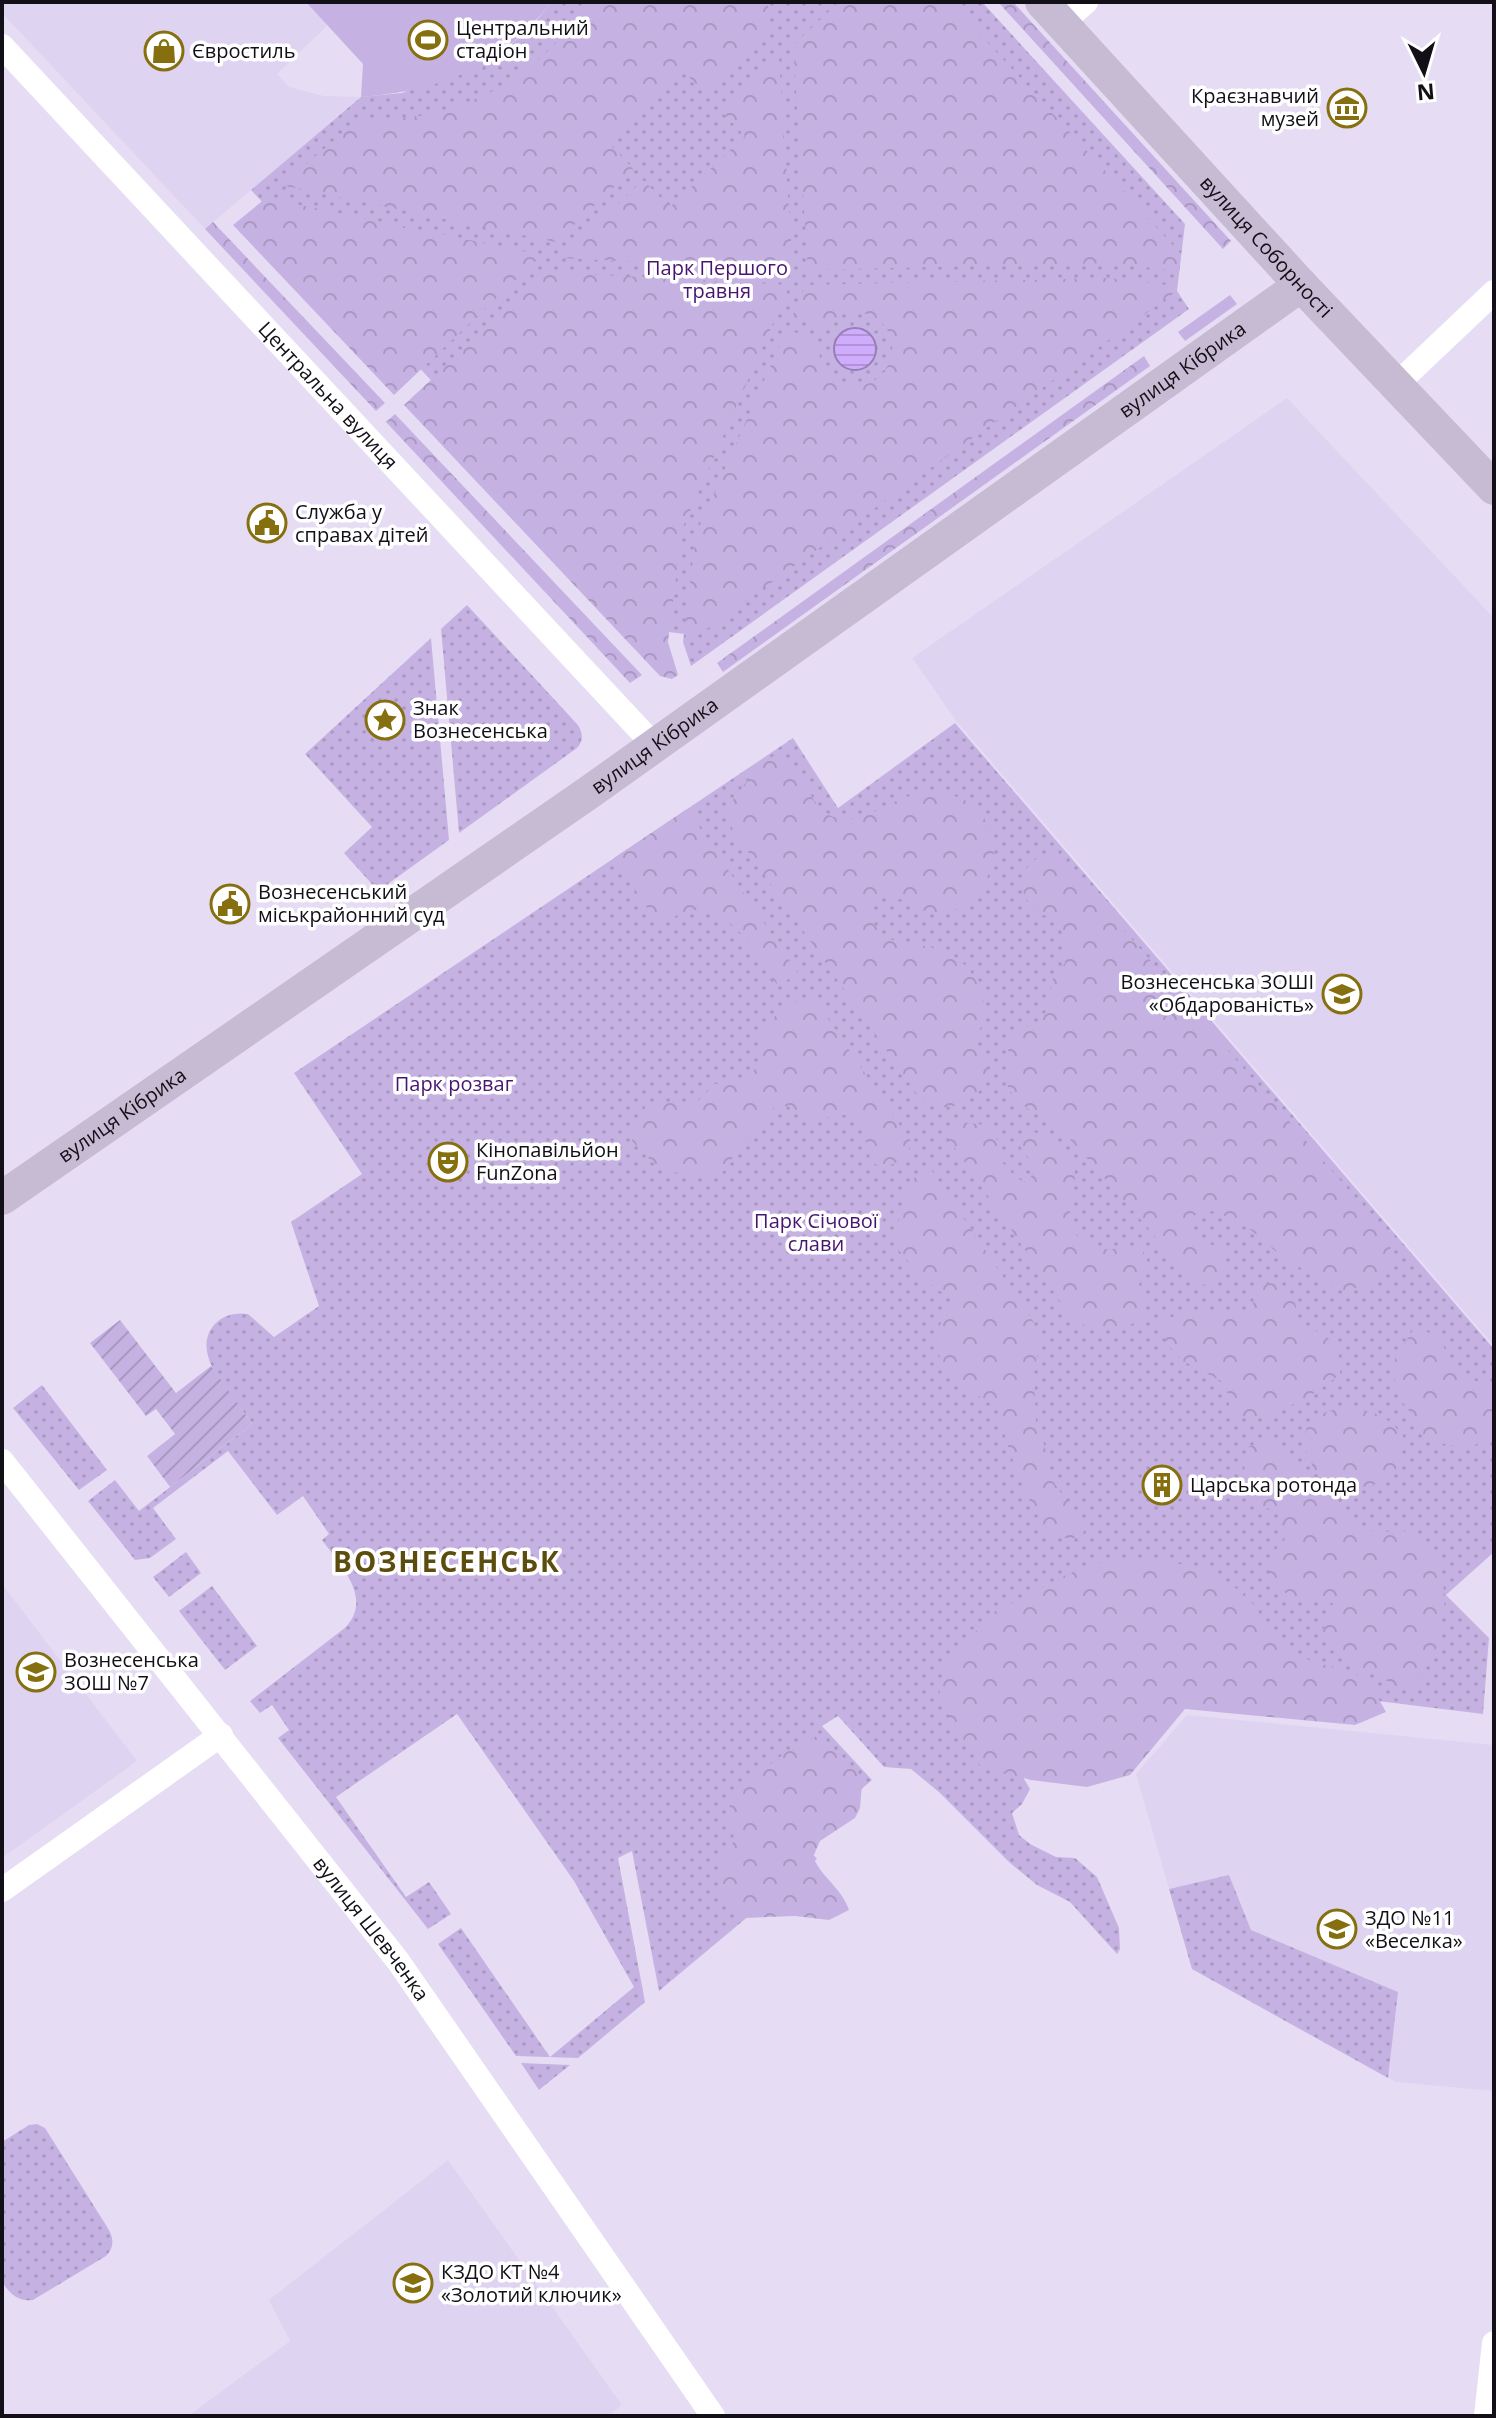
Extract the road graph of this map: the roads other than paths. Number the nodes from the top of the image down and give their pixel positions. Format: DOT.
graph roads {
  1 [pos="1063,9"];
  2 [pos="2,46"];
  3 [pos="1301,285"];
  4 [pos="1494,292"];
  5 [pos="1397,384"];
  6 [pos="1494,488"];
  7 [pos="654,745"];
  8 [pos="2,1198"];
  9 [pos="2,1461"];
  10 [pos="221,1735"];
  11 [pos="2,1890"];
  12 [pos="1494,2343"];
  13 [pos="713,2416"];
  14 [pos="1486,2416"];
  1 -- 3 [label="main road, вулиця Соборності"];
  2 -- 7 [label="street, Центральна вулиця"];
  3 -- 5 [label="main road, вулиця Соборності"];
  3 -- 7 [label="main road, вулиця Кібрика"];
  4 -- 5 [label="street"];
  5 -- 6 [label="main road, вулиця Соборності"];
  7 -- 8 [label="main road, вулиця Кібрика"];
  9 -- 10 [label="street, вулиця Шевченка"];
  10 -- 11 [label="street"];
  10 -- 13 [label="street, вулиця Шевченка"];
  12 -- 14 [label="street"];
}
